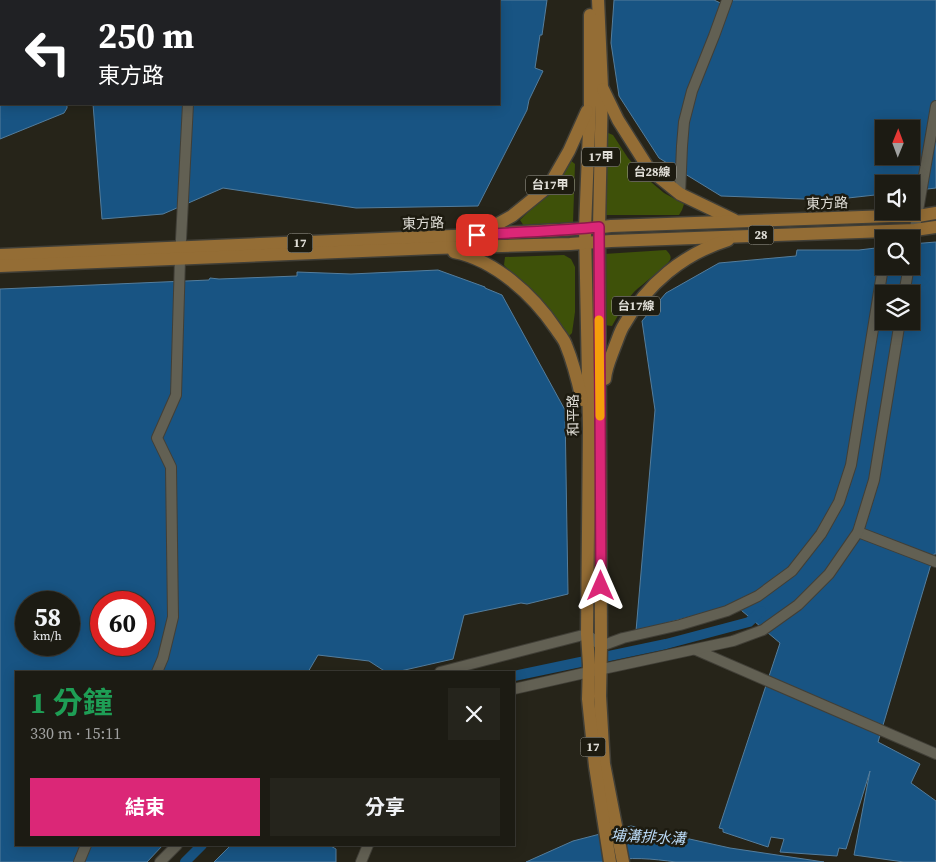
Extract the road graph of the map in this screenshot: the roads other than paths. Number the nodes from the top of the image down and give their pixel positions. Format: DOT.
graph roads {
  1 [pos="590,0"];
  2 [pos="598,0"];
  3 [pos="727,0"];
  4 [pos="602,87"];
  5 [pos="590,104"];
  6 [pos="188,105"];
  7 [pos="936,106"];
  8 [pos="680,194"];
  9 [pos="920,204"];
  10 [pos="936,213"];
  11 [pos="920,216"];
  12 [pos="875,217"];
  13 [pos="917,220"];
  14 [pos="737,222"];
  15 [pos="599,227"];
  16 [pos="936,227"];
  17 [pos="585,228"];
  18 [pos="915,230"];
  19 [pos="477,235"];
  20 [pos="875,235"];
  21 [pos="742,236"];
  22 [pos="600,242"];
  23 [pos="585,243"];
  24 [pos="435,248"];
  25 [pos="180,254"];
  26 [pos="0,256"];
  27 [pos="0,266"];
  28 [pos="882,275"];
  29 [pos="899,330"];
  30 [pos="594,428"];
  31 [pos="858,532"];
  32 [pos="936,562"];
  33 [pos="587,634"];
  34 [pos="597,647"];
  35 [pos="696,650"];
  36 [pos="595,668"];
  37 [pos="157,671"];
  38 [pos="444,671"];
  39 [pos="515,689"];
  40 [pos="936,754"];
  41 [pos="610,827"];
  42 [pos="86,846"];
  43 [pos="176,846"];
  44 [pos="368,846"];
  45 [pos="79,862"];
  46 [pos="160,862"];
  47 [pos="361,862"];
  48 [pos="610,862"];
  49 [pos="623,862"];
  1 -- 5 [label="main road, 和平路 / 17甲"];
  2 -- 4 [label="main road, 和平路 / 17甲"];
  3 -- 8 [label="lane"];
  4 -- 8 [label="main road, 台28線"];
  4 -- 15 [label="main road, 和平路 / 17甲"];
  5 -- 17 [label="main road, 和平路 / 17甲"];
  5 -- 19 [label="main road, 台17甲"];
  6 -- 25 [label="lane"];
  7 -- 9 [label="lane"];
  8 -- 14 [label="main road, 台28線"];
  10 -- 11 [label="main road, 東方路 / 28"];
  12 -- 14 [label="main road, 東方路 / 28"];
  13 -- 18 [label="lane"];
  14 -- 15 [label="main road, 東方路 / 28"];
  15 -- 17 [label="main road, 東方路 / 17"];
  15 -- 22 [label="main road, 和平路 / 17"];
  16 -- 18 [label="main road, 東方路 / 28"];
  17 -- 19 [label="main road, 東方路 / 17"];
  17 -- 23 [label="main road, 和平路 / 17甲"];
  19 -- 25 [label="main road, 東方路 / 17"];
  20 -- 21 [label="main road, 東方路 / 28"];
  21 -- 22 [label="main road, 東方路 / 28"];
  21 -- 30 [label="main road, 台17線"];
  22 -- 23 [label="main road, 東方路 / 28"];
  22 -- 30 [label="main road, 和平路 / 17"];
  23 -- 24 [label="main road, 東方路 / 17"];
  23 -- 30 [label="main road, 和平路 / 17"];
  24 -- 25 [label="main road, 東方路 / 17"];
  24 -- 30 [label="main road"];
  25 -- 26 [label="main road, 東方路 / 17"];
  25 -- 27 [label="main road, 東方路 / 17"];
  25 -- 37 [label="lane"];
  28 -- 34 [label="lane"];
  29 -- 31 [label="lane"];
  30 -- 33 [label="main road, 和平路 / 17"];
  30 -- 34 [label="main road, 和平路 / 17"];
  31 -- 32 [label="lane"];
  31 -- 35 [label="lane"];
  33 -- 34 [label="main road, 和平路 / 17"];
  33 -- 38 [label="lane"];
  34 -- 36 [label="main road, 和平路 / 17"];
  35 -- 36 [label="lane"];
  35 -- 40 [label="lane"];
  36 -- 39 [label="lane"];
  36 -- 41 [label="main road, 和平路 / 17"];
  41 -- 48 [label="main road, 17"];
  41 -- 49 [label="main road, 17"];
  42 -- 45 [label="lane"];
  43 -- 46 [label="lane"];
  44 -- 47 [label="lane"];
}
